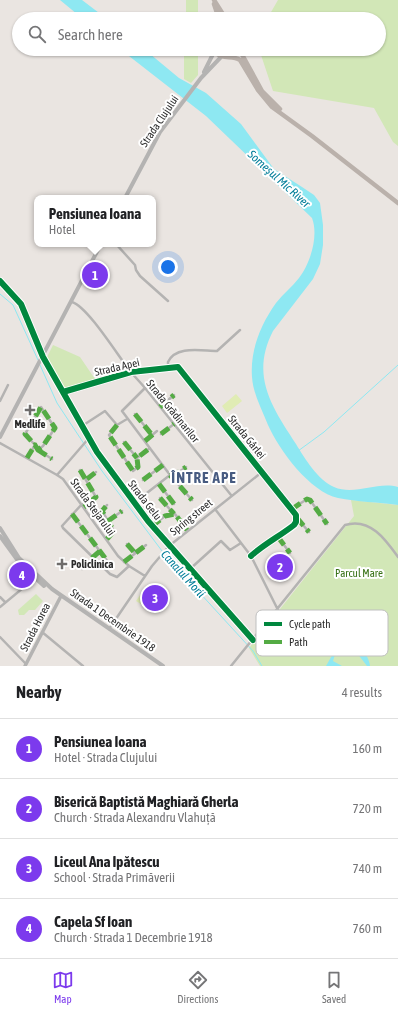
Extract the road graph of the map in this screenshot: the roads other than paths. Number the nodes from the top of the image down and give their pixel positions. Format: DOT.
graph roads {
  1 [pos="214,0"];
  2 [pos="217,12"];
  3 [pos="222,12"];
  4 [pos="212,56"];
  5 [pos="242,56"];
  6 [pos="222,57"];
  7 [pos="201,78"];
  8 [pos="295,123"];
  9 [pos="126,195"];
  10 [pos="398,203"];
  11 [pos="100,247"];
  12 [pos="119,247"];
  13 [pos="0,281"];
  14 [pos="168,301"];
  15 [pos="72,302"];
  16 [pos="240,330"];
  17 [pos="42,358"];
  18 [pos="178,367"];
  19 [pos="168,368"];
  20 [pos="131,372"];
  21 [pos="8,386"];
  22 [pos="145,388"];
  23 [pos="63,392"];
  24 [pos="174,395"];
  25 [pos="0,401"];
  26 [pos="160,407"];
  27 [pos="135,414"];
  28 [pos="127,419"];
  29 [pos="174,424"];
  30 [pos="117,425"];
  31 [pos="82,426"];
  32 [pos="157,431"];
  33 [pos="161,434"];
  34 [pos="152,435"];
  35 [pos="0,437"];
  36 [pos="89,438"];
  37 [pos="145,441"];
  38 [pos="124,442"];
  39 [pos="0,443"];
  40 [pos="35,445"];
  41 [pos="150,448"];
  42 [pos="38,450"];
  43 [pos="27,458"];
  44 [pos="137,458"];
  45 [pos="52,459"];
  46 [pos="163,465"];
  47 [pos="186,467"];
  48 [pos="80,470"];
  49 [pos="96,472"];
  50 [pos="262,472"];
  51 [pos="57,475"];
  52 [pos="170,475"];
  53 [pos="86,479"];
  54 [pos="143,480"];
  55 [pos="159,484"];
  56 [pos="231,495"];
  57 [pos="160,498"];
  58 [pos="192,500"];
  59 [pos="134,503"];
  60 [pos="82,504"];
  61 [pos="174,504"];
  62 [pos="108,505"];
  63 [pos="84,507"];
  64 [pos="215,509"];
  65 [pos="292,509"];
  66 [pos="122,511"];
  67 [pos="72,514"];
  68 [pos="174,514"];
  69 [pos="297,520"];
  70 [pos="108,521"];
  71 [pos="327,524"];
  72 [pos="152,526"];
  73 [pos="0,529"];
  74 [pos="187,530"];
  75 [pos="309,532"];
  76 [pos="278,536"];
  77 [pos="0,538"];
  78 [pos="107,538"];
  79 [pos="7,543"];
  80 [pos="241,543"];
  81 [pos="128,544"];
  82 [pos="146,545"];
  83 [pos="169,546"];
  84 [pos="100,551"];
  85 [pos="135,553"];
  86 [pos="290,553"];
  87 [pos="251,556"];
  88 [pos="398,557"];
  89 [pos="92,558"];
  90 [pos="124,562"];
  91 [pos="129,566"];
  92 [pos="105,568"];
  93 [pos="82,569"];
  94 [pos="190,569"];
  95 [pos="145,576"];
  96 [pos="35,577"];
  97 [pos="61,596"];
  98 [pos="0,597"];
  99 [pos="6,602"];
  100 [pos="0,607"];
  101 [pos="278,610"];
  102 [pos="109,629"];
  103 [pos="42,632"];
  104 [pos="0,636"];
  105 [pos="256,636"];
  106 [pos="252,641"];
  107 [pos="25,665"];
  108 [pos="83,666"];
  109 [pos="163,666"];
  110 [pos="231,666"];
  1 -- 2 [label="highway"];
  1 -- 3 [label="highway"];
  4 -- 7 [label="main road, Strada Clujului"];
  5 -- 8 [label="highway"];
  6 -- 7 [label="main road, Strada Clujului"];
  6 -- 8 [label="highway"];
  7 -- 9 [label="main road, Strada Clujului"];
  8 -- 10 [label="highway"];
  11 -- 15 [label="main road"];
  12 -- 14 [label="street"];
  13 -- 17 [label="street, Strada Gelu"];
  15 -- 17 [label="main road"];
  15 -- 20 [label="street, Strada Grădinarilor"];
  16 -- 19 [label="street"];
  17 -- 23 [label="street, Strada Gelu"];
  17 -- 35 [label="main road"];
  18 -- 19 [label="street, Strada Apei"];
  18 -- 50 [label="street, Strada Gârlei"];
  19 -- 20 [label="street, Strada Apei"];
  20 -- 22 [label="street, Strada Grădinarilor"];
  20 -- 23 [label="street, Strada Apei"];
  21 -- 25 [label="street"];
  22 -- 26 [label="street, Strada Grădinarilor"];
  22 -- 28 [label="street"];
  23 -- 31 [label="street, Strada Gelu"];
  24 -- 26 [label="street"];
  26 -- 29 [label="street, Strada Grădinarilor"];
  27 -- 34 [label="street"];
  28 -- 30 [label="street"];
  28 -- 37 [label="street"];
  29 -- 33 [label="street"];
  29 -- 56 [label="street, Strada Grădinarilor"];
  30 -- 31 [label="street"];
  30 -- 44 [label="street"];
  31 -- 36 [label="street, Strada Gelu"];
  32 -- 34 [label="street"];
  34 -- 37 [label="street"];
  36 -- 51 [label="street"];
  36 -- 59 [label="street, Strada Gelu"];
  37 -- 41 [label="street"];
  38 -- 44 [label="street"];
  39 -- 43 [label="street, Strada Stejarului"];
  40 -- 42 [label="street"];
  40 -- 42 [label="street"];
  40 -- 43 [label="street"];
  41 -- 44 [label="street"];
  41 -- 46 [label="street"];
  42 -- 45 [label="street"];
  43 -- 51 [label="street, Strada Stejarului"];
  46 -- 52 [label="street"];
  46 -- 54 [label="street"];
  47 -- 52 [label="street"];
  48 -- 53 [label="street"];
  49 -- 53 [label="street"];
  50 -- 56 [label="street, Spring street"];
  50 -- 65 [label="street, Strada Gârlei"];
  51 -- 60 [label="street, Strada Stejarului"];
  52 -- 55 [label="street"];
  52 -- 58 [label="street"];
  53 -- 63 [label="street"];
  55 -- 59 [label="street"];
  55 -- 61 [label="street"];
  56 -- 64 [label="street, Spring street"];
  57 -- 68 [label="street"];
  59 -- 72 [label="street, Strada Gelu"];
  60 -- 63 [label="street, Strada Stejarului"];
  60 -- 67 [label="street"];
  62 -- 70 [label="street"];
  63 -- 78 [label="street, Strada Stejarului"];
  64 -- 74 [label="street, Spring street"];
  64 -- 80 [label="street"];
  65 -- 69 [label="street, Strada Gârlei"];
  65 -- 71 [label="street"];
  66 -- 70 [label="street"];
  67 -- 84 [label="street"];
  67 -- 89 [label="street"];
  68 -- 72 [label="street"];
  68 -- 74 [label="street"];
  69 -- 75 [label="street, Strada Gârlei"];
  69 -- 76 [label="street"];
  70 -- 78 [label="street"];
  72 -- 83 [label="street, Strada Gelu"];
  73 -- 77 [label="street"];
  73 -- 79 [label="main road"];
  74 -- 83 [label="street, Spring street"];
  76 -- 86 [label="street"];
  76 -- 87 [label="street"];
  77 -- 79 [label="main road"];
  78 -- 90 [label="street, Strada Stejarului"];
  79 -- 96 [label="main road, Strada 1 Decembrie 1918"];
  80 -- 87 [label="street"];
  80 -- 94 [label="street"];
  81 -- 85 [label="street"];
  82 -- 85 [label="street"];
  83 -- 94 [label="street, Strada Gelu"];
  83 -- 95 [label="street, Spring street"];
  84 -- 89 [label="street"];
  84 -- 92 [label="street"];
  85 -- 90 [label="street"];
  87 -- 101 [label="street"];
  88 -- 101 [label="street"];
  89 -- 92 [label="street"];
  89 -- 93 [label="street"];
  90 -- 91 [label="street, Strada Stejarului"];
  91 -- 92 [label="street"];
  91 -- 95 [label="street, Strada Stejarului"];
  94 -- 106 [label="street, Strada Gelu"];
  95 -- 102 [label="street, Spring street"];
  96 -- 97 [label="main road, Strada 1 Decembrie 1918"];
  96 -- 99 [label="street"];
  97 -- 102 [label="main road, Strada 1 Decembrie 1918"];
  97 -- 103 [label="street, Strada Horea"];
  98 -- 99 [label="street"];
  99 -- 100 [label="street"];
  102 -- 109 [label="main road, Strada 1 Decembrie 1918"];
  103 -- 107 [label="street, Strada Horea"];
  103 -- 108 [label="street"];
  104 -- 107 [label="street"];
  105 -- 106 [label="street"];
  106 -- 110 [label="street"];
}
